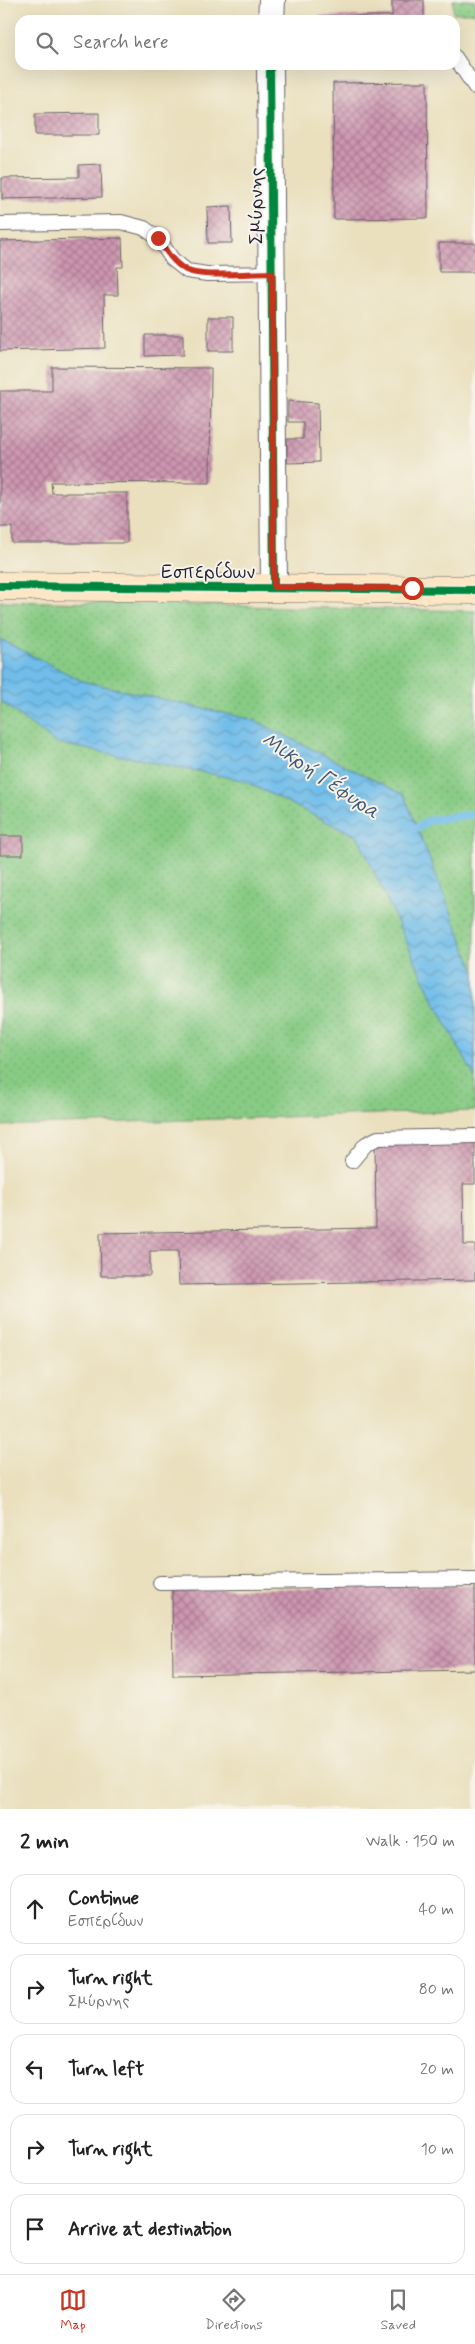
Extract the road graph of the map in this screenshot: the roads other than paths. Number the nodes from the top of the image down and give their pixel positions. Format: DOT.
graph roads {
  1 [pos="272,0"];
  2 [pos="271,15"];
  3 [pos="460,64"];
  4 [pos="270,70"];
  5 [pos="475,87"];
  6 [pos="0,224"];
  7 [pos="272,273"];
  8 [pos="0,586"];
  9 [pos="274,587"];
  10 [pos="475,590"];
  11 [pos="475,1136"];
  12 [pos="352,1161"];
  13 [pos="475,1579"];
  14 [pos="160,1583"];
  1 -- 2 [label="street"];
  3 -- 5 [label="lane"];
  4 -- 7 [label="street, Σμύρνης"];
  6 -- 7 [label="lane"];
  7 -- 9 [label="street, Σμύρνης"];
  8 -- 9 [label="street, Εσπερίδων"];
  9 -- 10 [label="street, Εσπερίδων"];
  11 -- 12 [label="lane"];
  13 -- 14 [label="lane"];
}
